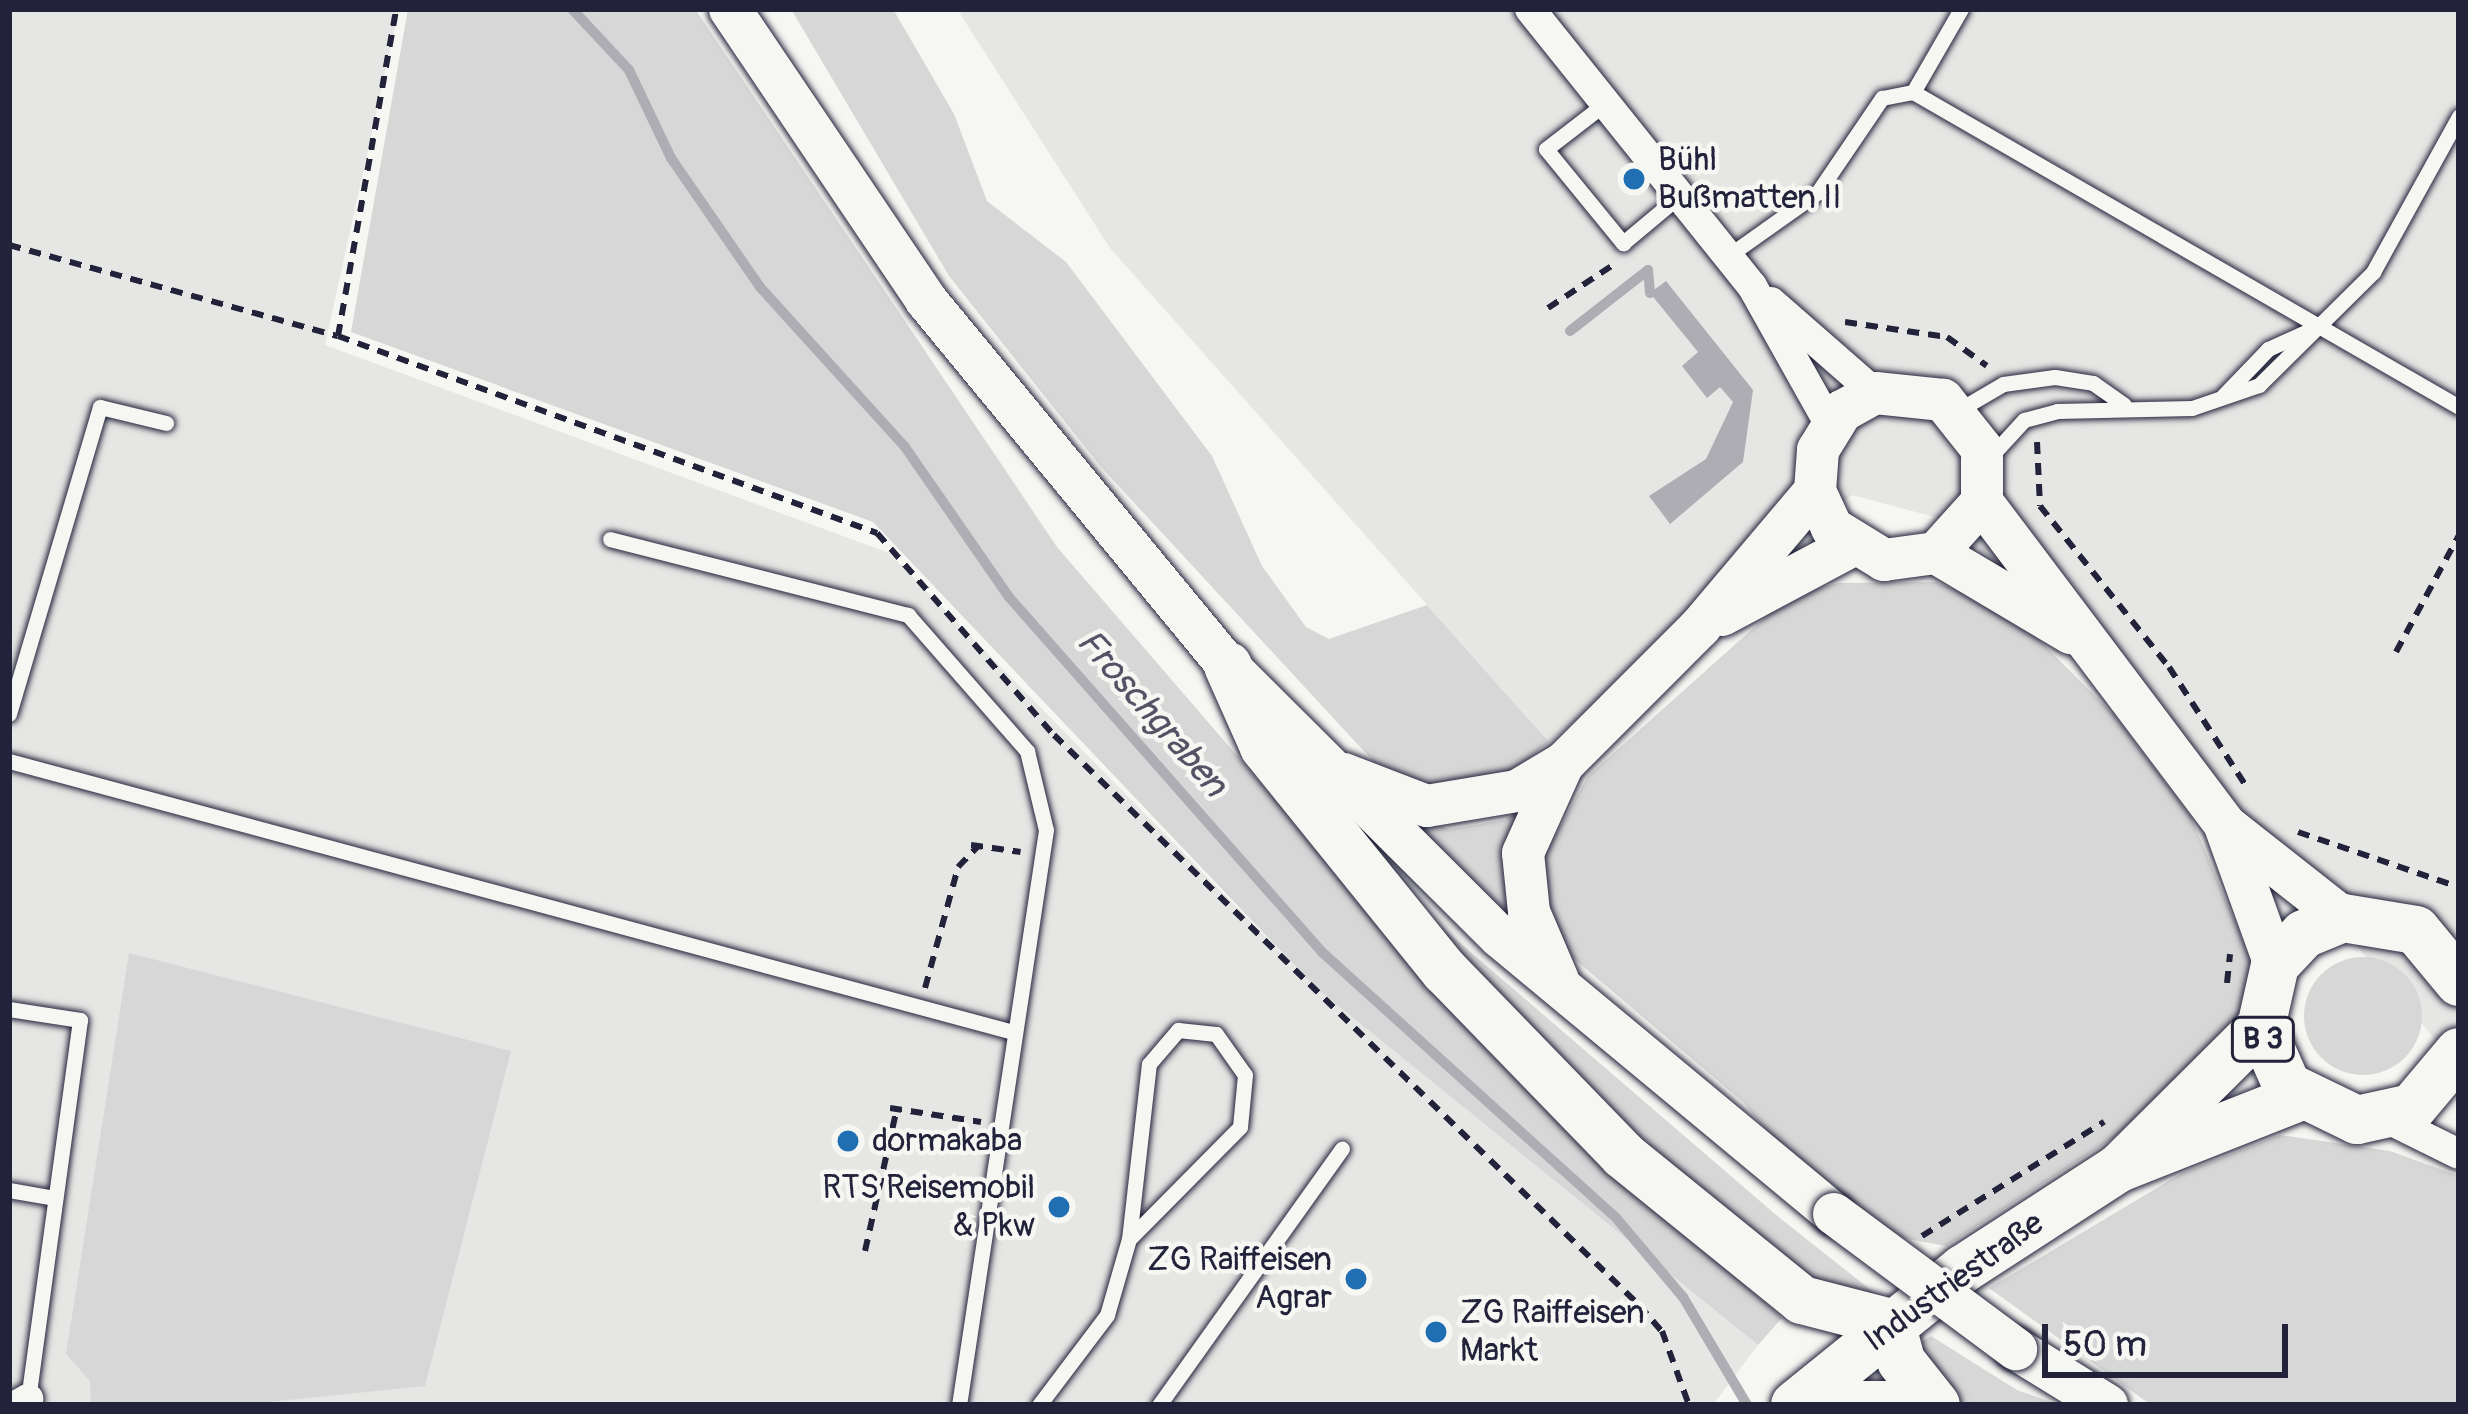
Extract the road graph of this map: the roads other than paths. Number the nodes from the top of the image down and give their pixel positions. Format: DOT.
graph roads {
  1 [pos="730,9"];
  2 [pos="1531,9"];
  3 [pos="1961,9"];
  4 [pos="1913,92"];
  5 [pos="1603,105"];
  6 [pos="2459,116"];
  7 [pos="1678,197"];
  8 [pos="1728,256"];
  9 [pos="1752,286"];
  10 [pos="2325,324"];
  11 [pos="1875,393"];
  12 [pos="2124,405"];
  13 [pos="2459,406"];
  14 [pos="1957,411"];
  15 [pos="166,423"];
  16 [pos="1830,425"];
  17 [pos="1984,483"];
  18 [pos="1815,491"];
  19 [pos="610,539"];
  20 [pos="1852,546"];
  21 [pos="1936,553"];
  22 [pos="1700,627"];
  23 [pos="2072,633"];
  24 [pos="1228,666"];
  25 [pos="9,714"];
  26 [pos="9,761"];
  27 [pos="1564,763"];
  28 [pos="1326,766"];
  29 [pos="2238,810"];
  30 [pos="2343,918"];
  31 [pos="2452,957"];
  32 [pos="2275,965"];
  33 [pos="1565,996"];
  34 [pos="9,1010"];
  35 [pos="2261,1027"];
  36 [pos="1013,1032"];
  37 [pos="2457,1068"];
  38 [pos="2299,1097"];
  39 [pos="2386,1118"];
  40 [pos="1342,1148"];
  41 [pos="2459,1154"];
  42 [pos="2120,1168"];
  43 [pos="9,1190"];
  44 [pos="55,1198"];
  45 [pos="1129,1239"];
  46 [pos="1802,1300"];
  47 [pos="1891,1323"];
  48 [pos="22,1402"];
  49 [pos="959,1405"];
  50 [pos="1039,1405"];
  51 [pos="1160,1405"];
  52 [pos="1794,1405"];
  53 [pos="1829,1405"];
  54 [pos="1918,1405"];
  55 [pos="1936,1405"];
  56 [pos="2107,1405"];
  1 -- 24 [label="main road"];
  2 -- 5 [label="street"];
  3 -- 4 [label="lane"];
  4 -- 8 [label="lane"];
  4 -- 10 [label="lane"];
  5 -- 7 [label="street"];
  5 -- 7 [label="lane"];
  6 -- 10 [label="lane"];
  7 -- 8 [label="street"];
  8 -- 9 [label="street"];
  9 -- 11 [label="street"];
  9 -- 16 [label="street"];
  10 -- 12 [label="lane"];
  10 -- 13 [label="lane"];
  11 -- 14 [label="main road"];
  11 -- 16 [label="main road"];
  12 -- 14 [label="lane"];
  12 -- 17 [label="lane"];
  14 -- 17 [label="main road"];
  15 -- 25 [label="lane"];
  16 -- 18 [label="main road"];
  17 -- 21 [label="main road"];
  17 -- 23 [label="main road"];
  18 -- 20 [label="main road"];
  18 -- 22 [label="main road"];
  19 -- 36 [label="lane"];
  20 -- 21 [label="main road"];
  20 -- 22 [label="main road"];
  21 -- 23 [label="main road"];
  22 -- 27 [label="main road"];
  23 -- 29 [label="main road"];
  24 -- 28 [label="main road"];
  24 -- 46 [label="main road"];
  26 -- 36 [label="lane"];
  27 -- 28 [label="main road"];
  27 -- 33 [label="main road"];
  28 -- 33 [label="main road"];
  29 -- 30 [label="main road"];
  29 -- 32 [label="main road"];
  30 -- 31 [label="main road"];
  30 -- 32 [label="main road"];
  32 -- 35 [label="main road, B 3"];
  33 -- 56 [label="main road, bridge"];
  34 -- 44 [label="lane"];
  35 -- 38 [label="main road, B 3"];
  35 -- 42 [label="main road, B 3"];
  36 -- 49 [label="lane"];
  37 -- 39 [label="main road"];
  38 -- 39 [label="main road, B 3"];
  38 -- 42 [label="main road, B 3"];
  39 -- 41 [label="street"];
  40 -- 51 [label="lane"];
  42 -- 47 [label="main road, Industriestraße / B 3"];
  43 -- 44 [label="lane"];
  44 -- 48 [label="lane"];
  45 -- 45 [label="lane"];
  45 -- 50 [label="lane"];
  46 -- 47 [label="main road"];
  46 -- 52 [label="main road"];
  47 -- 52 [label="main road, Industriestraße / B 3"];
  47 -- 55 [label="main road"];
  53 -- 54 [label="main road"];
}
